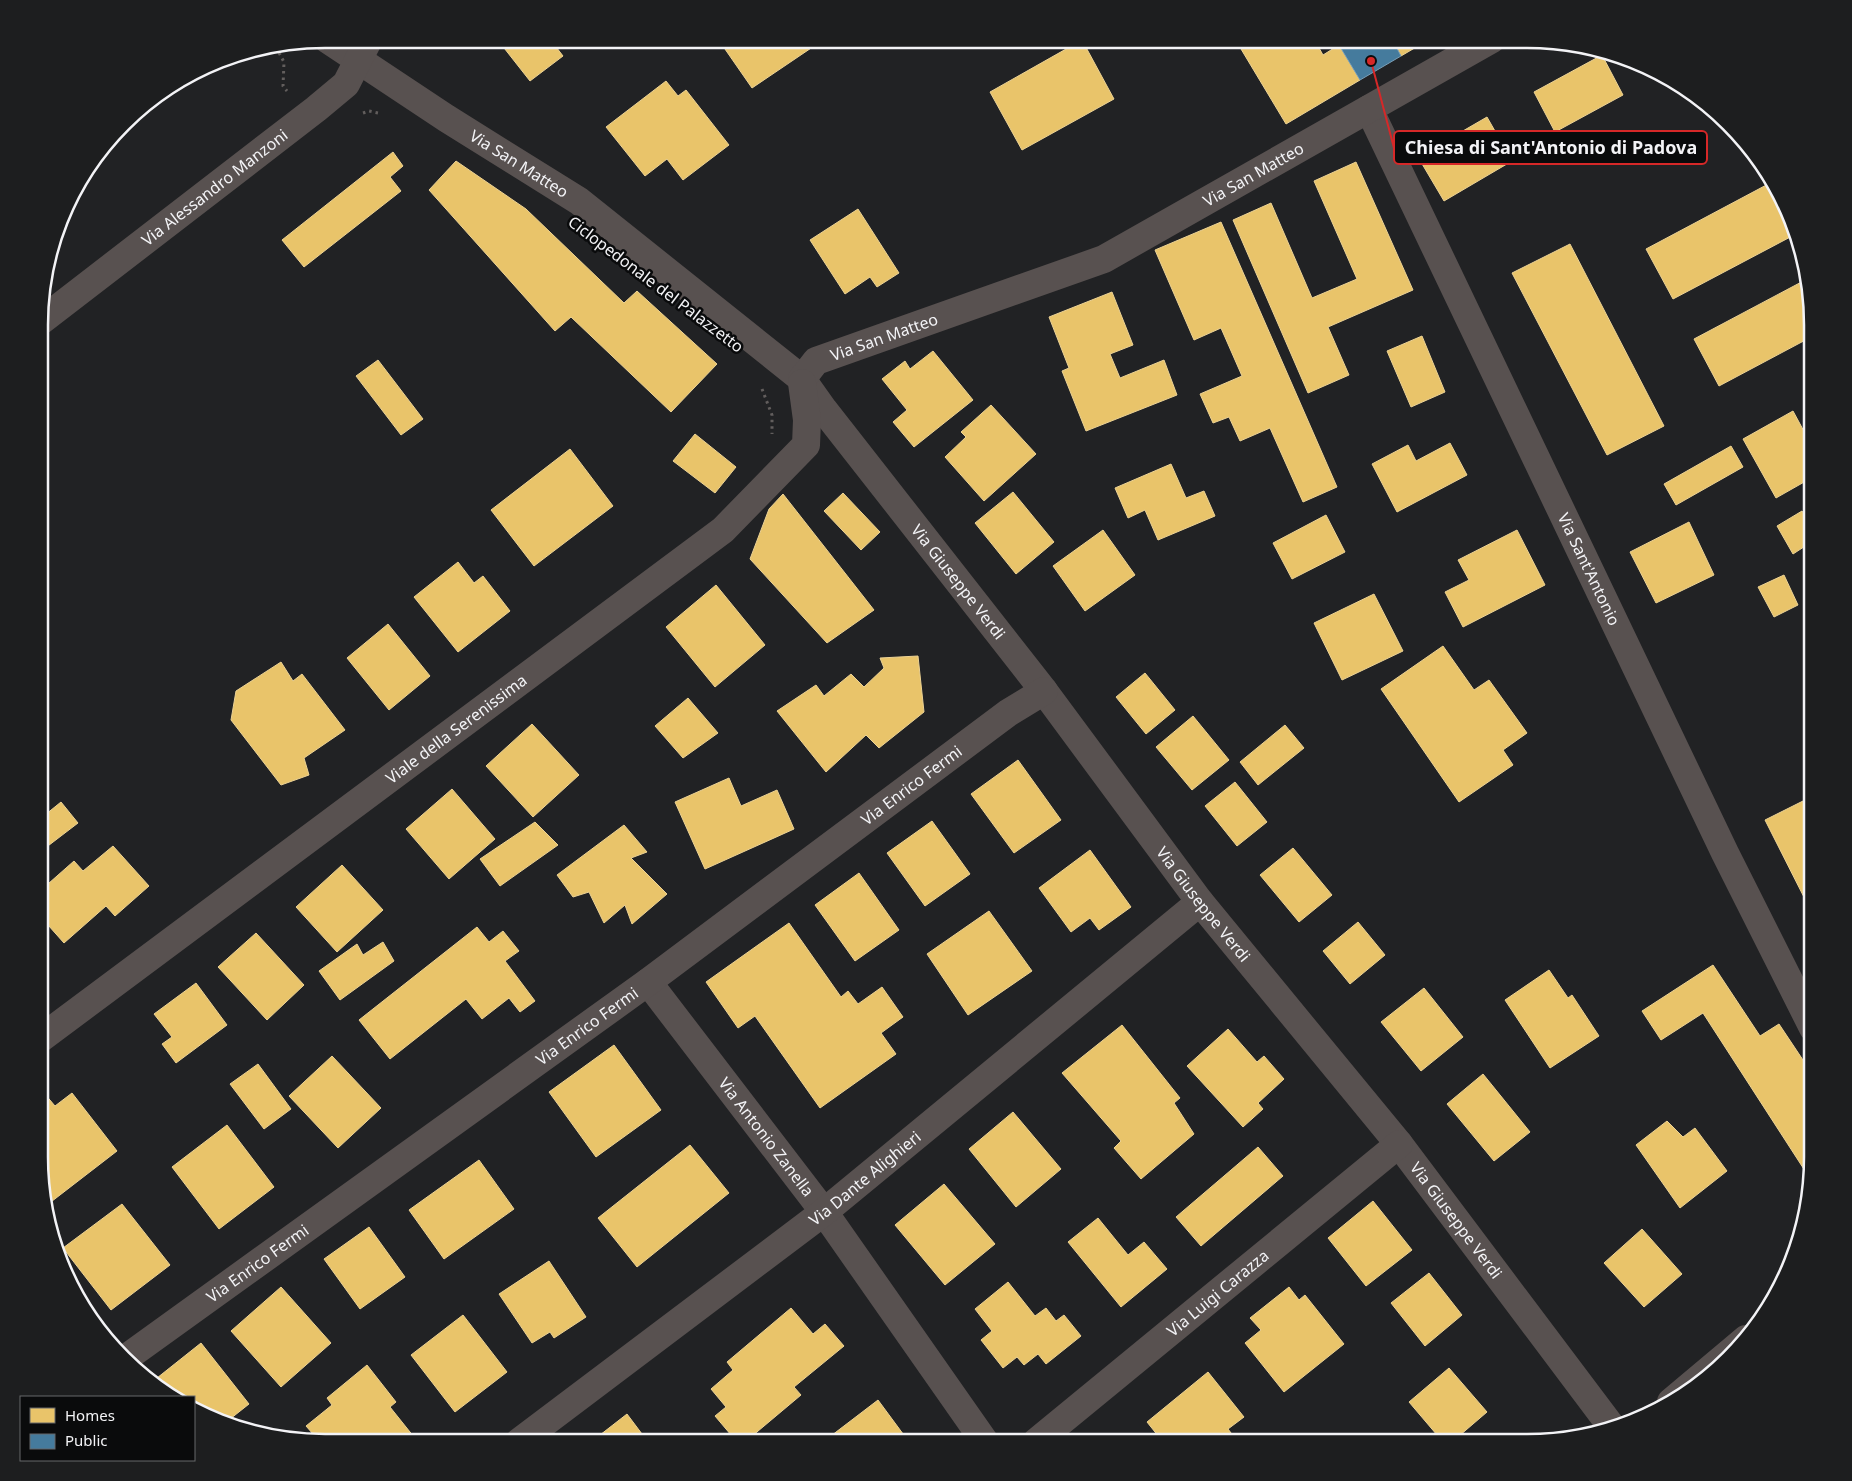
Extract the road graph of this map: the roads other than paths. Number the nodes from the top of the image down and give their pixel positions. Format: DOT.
graph roads {
  1 [pos="1476,48"];
  2 [pos="363,49"];
  3 [pos="1369,109"];
  4 [pos="48,316"];
  5 [pos="802,379"];
  6 [pos="1044,691"];
  7 [pos="1200,902"];
  8 [pos="648,982"];
  9 [pos="1804,1010"];
  10 [pos="48,1033"];
  11 [pos="1399,1144"];
  12 [pos="824,1212"];
  13 [pos="131,1354"];
  14 [pos="1607,1422"];
  15 [pos="530,1434"];
  16 [pos="979,1434"];
  17 [pos="1046,1434"];
  1 -- 3 [label="street, Via San Matteo"];
  2 -- 4 [label="street, Via Alessandro Manzoni"];
  2 -- 5 [label="street, Via San Matteo"];
  3 -- 5 [label="street, Via San Matteo"];
  3 -- 9 [label="street, Via Sant'Antonio"];
  5 -- 6 [label="street, Via Giuseppe Verdi"];
  5 -- 10 [label="street, Viale della Serenissima"];
  6 -- 7 [label="street, Via Giuseppe Verdi"];
  6 -- 8 [label="street, Via Enrico Fermi"];
  7 -- 11 [label="street, Via Giuseppe Verdi"];
  7 -- 12 [label="street, Via Dante Alighieri"];
  8 -- 12 [label="street, Via Antonio Zanella"];
  8 -- 13 [label="street, Via Enrico Fermi"];
  11 -- 14 [label="street, Via Giuseppe Verdi"];
  11 -- 17 [label="street, Via Luigi Carazza"];
  12 -- 15 [label="street, Via Dante Alighieri"];
  12 -- 16 [label="street, Via Antonio Zanella"];
}
